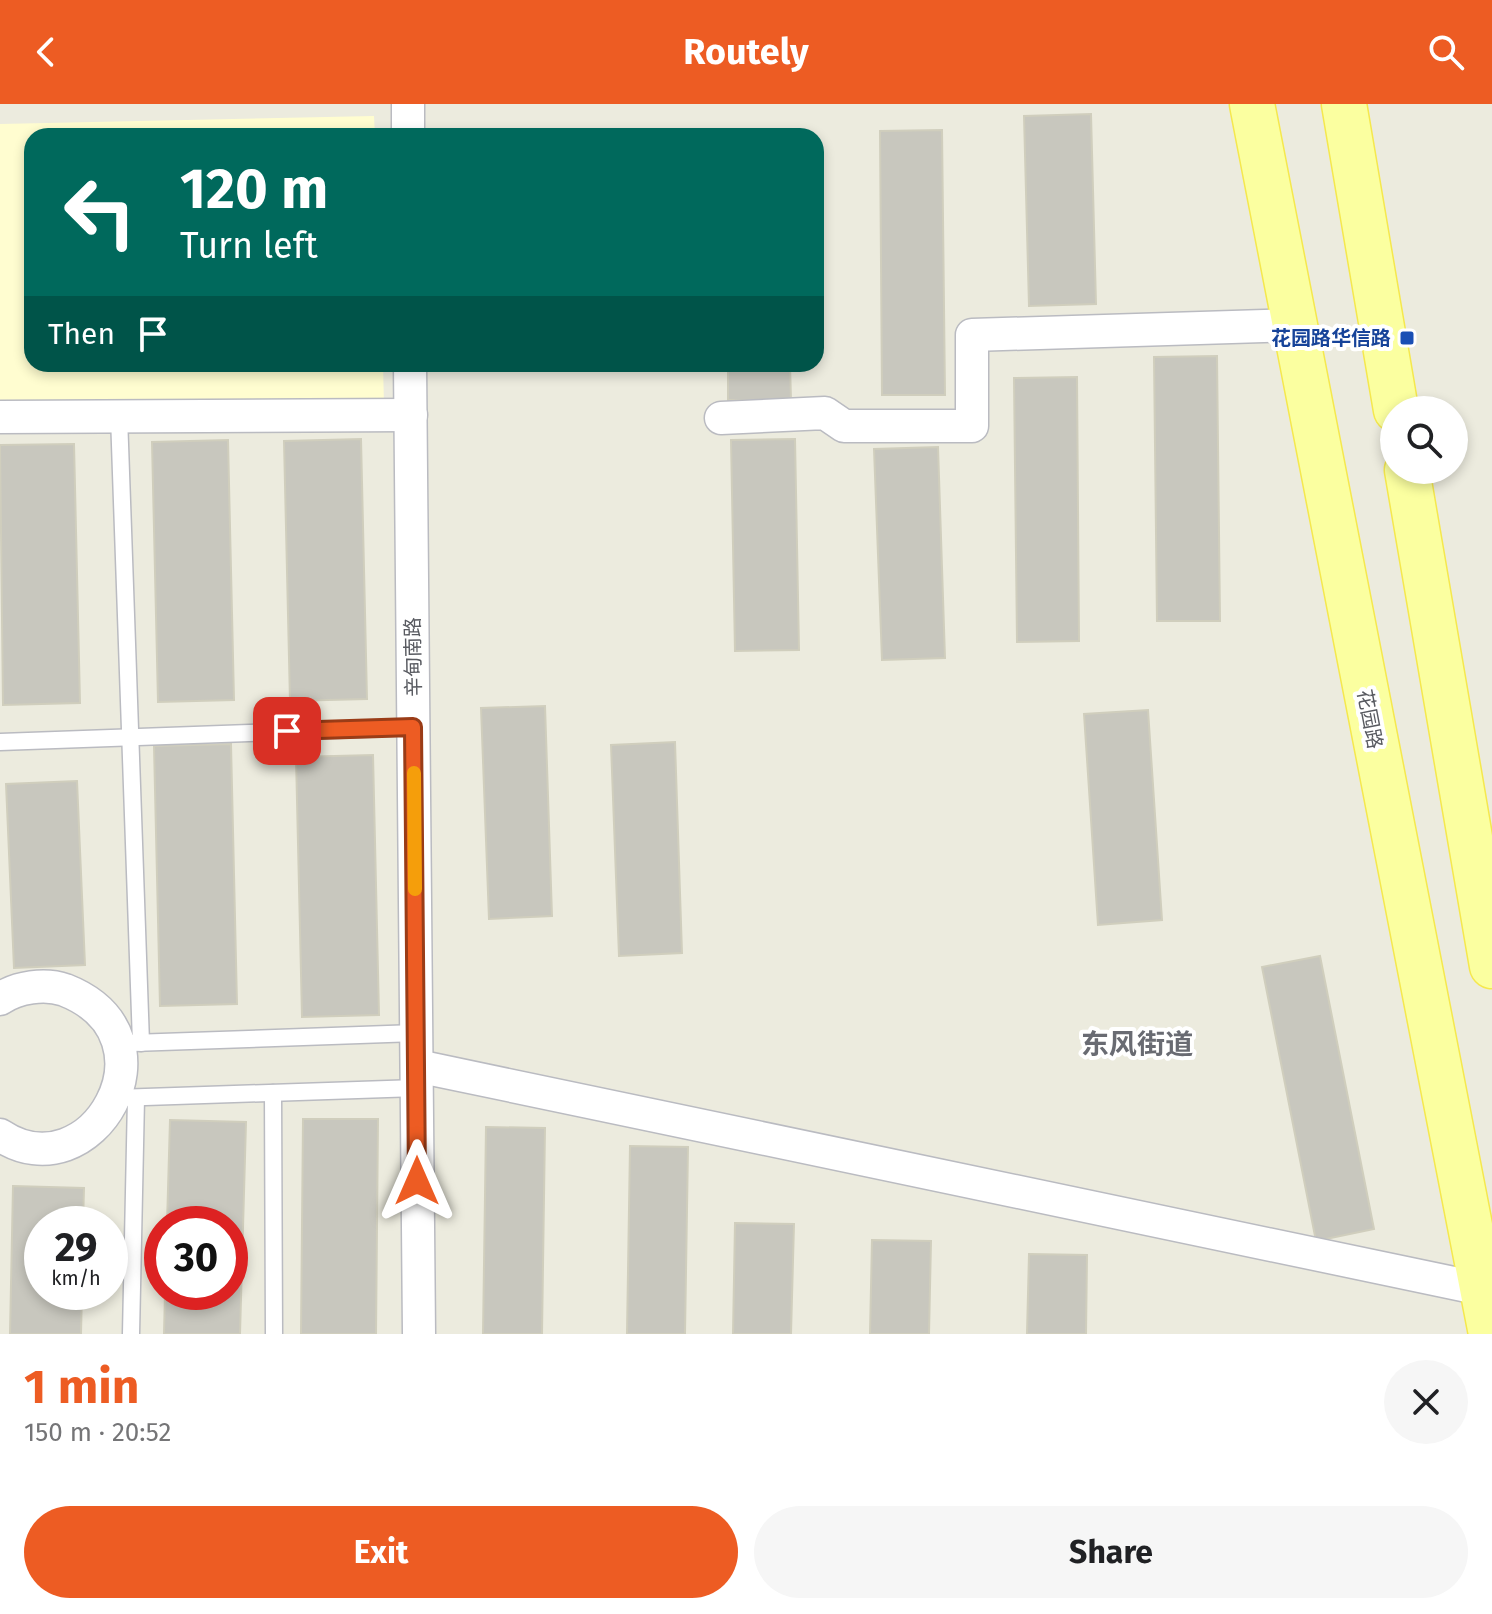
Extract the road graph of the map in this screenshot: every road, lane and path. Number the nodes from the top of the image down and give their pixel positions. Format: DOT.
graph roads {
  1 [pos="408,104"];
  2 [pos="1252,104"];
  3 [pos="1344,104"];
  4 [pos="408,128"];
  5 [pos="1294,325"];
  6 [pos="410,372"];
  7 [pos="1394,396"];
  8 [pos="411,415"];
  9 [pos="119,416"];
  10 [pos="0,417"];
  11 [pos="721,418"];
  12 [pos="1409,484"];
  13 [pos="413,727"];
  14 [pos="130,737"];
  15 [pos="0,742"];
  16 [pos="1492,966"];
  17 [pos="0,999"];
  18 [pos="416,1033"];
  19 [pos="130,1043"];
  20 [pos="417,1077"];
  21 [pos="273,1093"];
  22 [pos="126,1098"];
  23 [pos="0,1135"];
  24 [pos="1482,1289"];
  25 [pos="131,1334"];
  26 [pos="274,1334"];
  27 [pos="419,1334"];
  28 [pos="1491,1334"];
  1 -- 4 [label="street"];
  2 -- 5 [label="main road, 花园路"];
  3 -- 7 [label="main road"];
  5 -- 11 [label="street"];
  5 -- 24 [label="main road, 花园路"];
  6 -- 8 [label="street, 辛甸南路"];
  8 -- 9 [label="street"];
  8 -- 13 [label="street, 辛甸南路"];
  9 -- 10 [label="street"];
  9 -- 14 [label="lane"];
  12 -- 16 [label="main road"];
  13 -- 14 [label="lane"];
  13 -- 18 [label="street, 辛甸南路"];
  14 -- 15 [label="lane"];
  14 -- 19 [label="lane"];
  17 -- 19 [label="street"];
  18 -- 19 [label="lane"];
  18 -- 20 [label="street, 辛甸南路"];
  19 -- 22 [label="street"];
  20 -- 21 [label="lane"];
  20 -- 24 [label="street"];
  20 -- 27 [label="street, 辛甸南路"];
  21 -- 22 [label="lane"];
  21 -- 26 [label="lane"];
  22 -- 23 [label="street"];
  22 -- 25 [label="lane"];
  24 -- 28 [label="main road, 花园路"];
}
